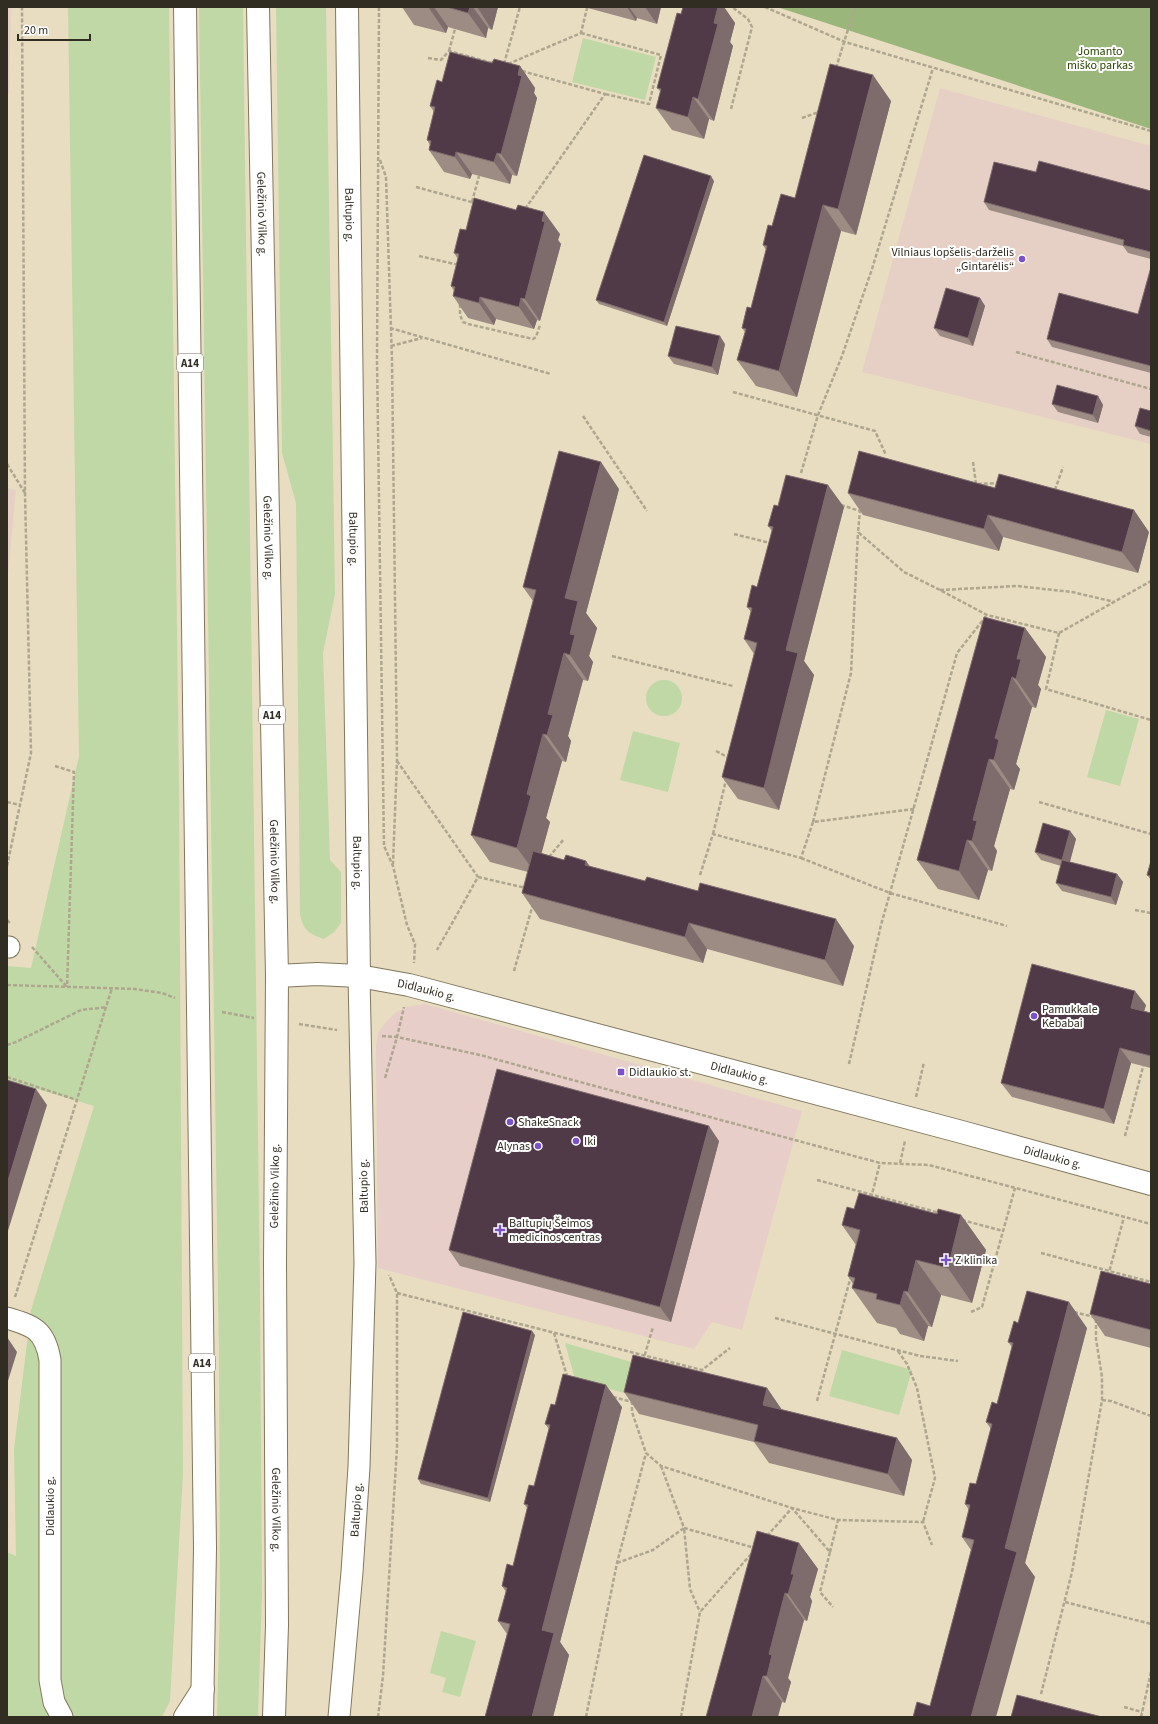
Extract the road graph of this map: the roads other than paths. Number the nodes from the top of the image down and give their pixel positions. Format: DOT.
graph roads {
  1 [pos="185,7"];
  2 [pos="258,7"];
  3 [pos="347,7"];
  4 [pos="277,976"];
  5 [pos="359,976"];
  6 [pos="1151,1184"];
  7 [pos="8,1318"];
  8 [pos="203,1688"];
  9 [pos="62,1717"];
  10 [pos="185,1717"];
  11 [pos="202,1717"];
  12 [pos="274,1717"];
  13 [pos="339,1717"];
  1 -- 8 [label="main road, A14"];
  2 -- 4 [label="main road, Geležinio Vilko g. / A14"];
  3 -- 5 [label="main road, Baltupio g."];
  4 -- 5 [label="main road, Didlaukio g."];
  4 -- 12 [label="main road, Geležinio Vilko g. / A14"];
  5 -- 6 [label="main road, Didlaukio g."];
  5 -- 13 [label="street, Baltupio g."];
  7 -- 9 [label="street, Didlaukio g."];
  8 -- 10 [label="main road"];
  8 -- 11 [label="main road, A14"];
}
